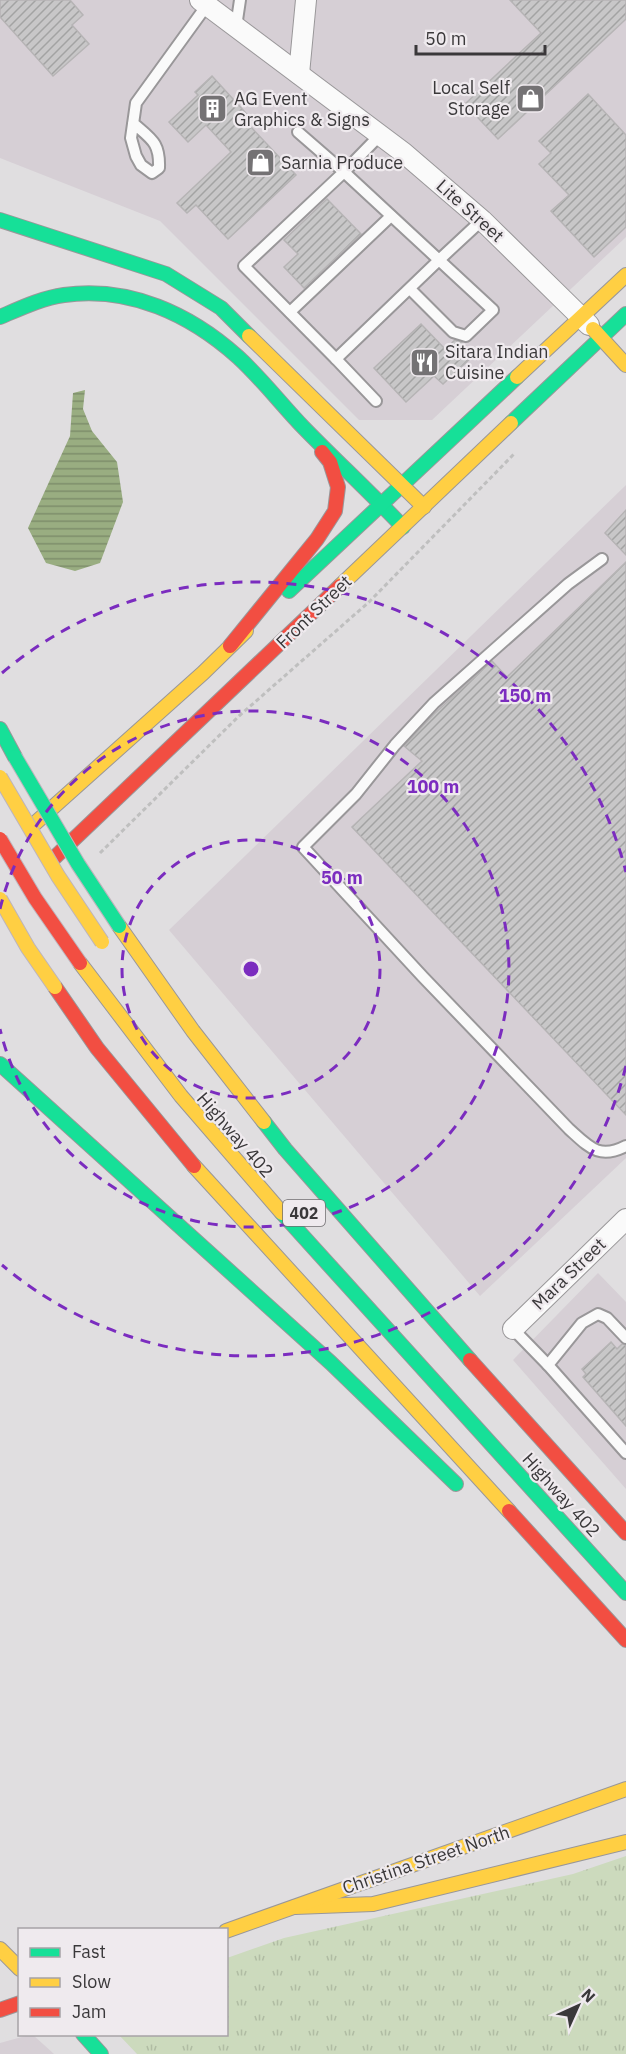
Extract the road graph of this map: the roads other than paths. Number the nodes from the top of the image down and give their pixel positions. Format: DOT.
graph roads {
  1 [pos="240,0"];
  2 [pos="306,0"];
  3 [pos="204,3"];
  4 [pos="236,27"];
  5 [pos="299,74"];
  6 [pos="133,123"];
  7 [pos="298,132"];
  8 [pos="380,135"];
  9 [pos="344,172"];
  10 [pos="391,216"];
  11 [pos="0,220"];
  12 [pos="482,220"];
  13 [pos="439,260"];
  14 [pos="626,275"];
  15 [pos="410,289"];
  16 [pos="290,312"];
  17 [pos="626,314"];
  18 [pos="0,317"];
  19 [pos="591,328"];
  20 [pos="336,359"];
  21 [pos="626,365"];
  22 [pos="376,401"];
  23 [pos="303,426"];
  24 [pos="402,485"];
  25 [pos="382,505"];
  26 [pos="423,507"];
  27 [pos="403,527"];
  28 [pos="602,559"];
  29 [pos="230,646"];
  30 [pos="0,729"];
  31 [pos="0,777"];
  32 [pos="0,839"];
  33 [pos="0,856"];
  34 [pos="0,899"];
  35 [pos="0,910"];
  36 [pos="105,947"];
  37 [pos="28,948"];
  38 [pos="97,962"];
  39 [pos="167,1054"];
  40 [pos="0,1064"];
  41 [pos="243,1118"];
  42 [pos="626,1146"];
  43 [pos="626,1219"];
  44 [pos="420,1304"];
  45 [pos="513,1329"];
  46 [pos="626,1338"];
  47 [pos="548,1365"];
  48 [pos="626,1453"];
  49 [pos="463,1491"];
  50 [pos="626,1533"];
  51 [pos="626,1593"];
  52 [pos="626,1640"];
  53 [pos="626,1789"];
  54 [pos="626,1842"];
  55 [pos="295,1906"];
  56 [pos="228,1930"];
  57 [pos="0,1949"];
  58 [pos="18,1967"];
  59 [pos="18,2004"];
  60 [pos="0,2010"];
  61 [pos="84,2036"];
  62 [pos="101,2054"];
  1 -- 4 [label="lane"];
  2 -- 5 [label="street"];
  3 -- 4 [label="street, Lite Street"];
  3 -- 6 [label="lane"];
  4 -- 5 [label="street, Lite Street"];
  5 -- 8 [label="street, Lite Street"];
  7 -- 9 [label="lane"];
  8 -- 9 [label="lane"];
  8 -- 12 [label="street, Lite Street"];
  9 -- 10 [label="lane"];
  9 -- 16 [label="lane"];
  10 -- 13 [label="lane"];
  10 -- 16 [label="lane"];
  11 -- 24 [label="main road"];
  12 -- 13 [label="lane"];
  12 -- 19 [label="street, Lite Street"];
  13 -- 15 [label="lane"];
  13 -- 15 [label="lane"];
  14 -- 19 [label="main road, Front Street"];
  15 -- 20 [label="lane"];
  16 -- 20 [label="lane"];
  17 -- 19 [label="main road, Front Street"];
  18 -- 23 [label="main road"];
  19 -- 21 [label="main road, Lite Street"];
  19 -- 24 [label="main road, Front Street"];
  19 -- 26 [label="main road, Front Street"];
  20 -- 22 [label="lane"];
  23 -- 25 [label="main road"];
  23 -- 29 [label="main road"];
  24 -- 25 [label="main road, Front Street"];
  24 -- 26 [label="main road"];
  25 -- 27 [label="main road"];
  25 -- 29 [label="main road, Front Street"];
  26 -- 27 [label="main road, Front Street"];
  27 -- 35 [label="main road, Front Street"];
  28 -- 42 [label="lane"];
  29 -- 33 [label="main road, Front Street"];
  30 -- 44 [label="main road, bridge"];
  31 -- 36 [label="main road, bridge"];
  32 -- 51 [label="main road, bridge"];
  34 -- 37 [label="main road, 402, bridge"];
  35 -- 37 [label="main road, bridge"];
  37 -- 52 [label="main road, 402, bridge"];
  38 -- 39 [label="main road"];
  40 -- 49 [label="main road"];
  41 -- 44 [label="main road"];
  43 -- 45 [label="street, Mara Street"];
  44 -- 50 [label="main road"];
  45 -- 47 [label="lane"];
  46 -- 47 [label="lane"];
  47 -- 48 [label="lane"];
  53 -- 55 [label="main road, Christina Street North"];
  54 -- 55 [label="main road"];
  55 -- 56 [label="main road, Christina Street North"];
  57 -- 58 [label="main road"];
  59 -- 60 [label="main road"];
  61 -- 62 [label="main road"];
}
